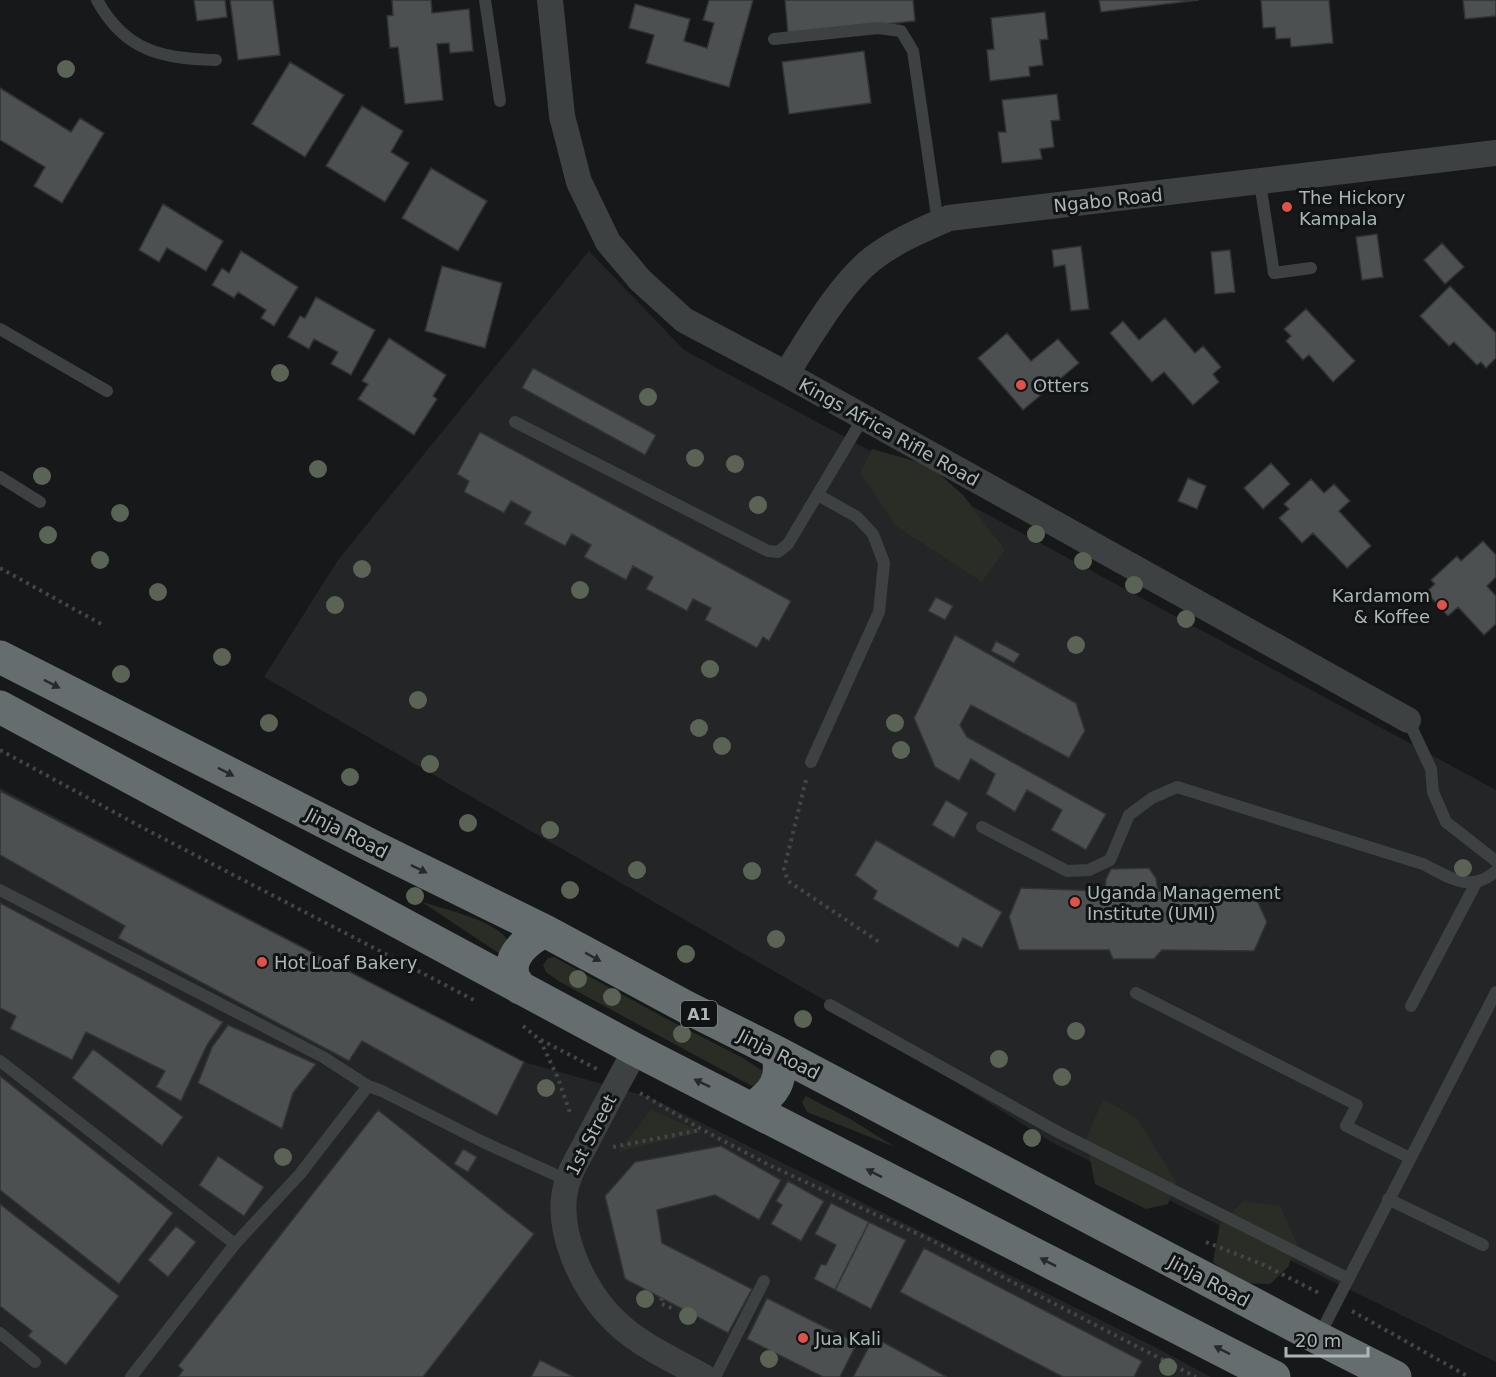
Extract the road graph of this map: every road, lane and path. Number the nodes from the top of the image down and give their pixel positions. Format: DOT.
graph roads {
  1 [pos="97,0"];
  2 [pos="485,0"];
  3 [pos="550,0"];
  4 [pos="774,39"];
  5 [pos="216,60"];
  6 [pos="500,101"];
  7 [pos="1496,153"];
  8 [pos="1260,183"];
  9 [pos="938,224"];
  10 [pos="1311,268"];
  11 [pos="0,329"];
  12 [pos="786,374"];
  13 [pos="107,391"];
  14 [pos="863,418"];
  15 [pos="515,422"];
  16 [pos="0,477"];
  17 [pos="818,495"];
  18 [pos="40,502"];
  19 [pos="0,568"];
  20 [pos="101,624"];
  21 [pos="0,657"];
  22 [pos="0,707"];
  23 [pos="1408,720"];
  24 [pos="0,750"];
  25 [pos="811,762"];
  26 [pos="982,827"];
  27 [pos="1496,861"];
  28 [pos="1496,871"];
  29 [pos="1476,883"];
  30 [pos="0,890"];
  31 [pos="545,931"];
  32 [pos="882,944"];
  33 [pos="520,988"];
  34 [pos="1496,992"];
  35 [pos="1136,993"];
  36 [pos="480,1003"];
  37 [pos="830,1005"];
  38 [pos="1410,1006"];
  39 [pos="522,1025"];
  40 [pos="539,1039"];
  41 [pos="636,1050"];
  42 [pos="778,1053"];
  43 [pos="0,1061"];
  44 [pos="618,1081"];
  45 [pos="368,1086"];
  46 [pos="753,1108"];
  47 [pos="701,1129"];
  48 [pos="582,1152"];
  49 [pos="1410,1158"];
  50 [pos="567,1180"];
  51 [pos="1389,1199"];
  52 [pos="235,1244"];
  53 [pos="1483,1245"];
  54 [pos="1347,1278"];
  55 [pos="764,1281"];
  56 [pos="662,1298"];
  57 [pos="674,1309"];
  58 [pos="0,1333"];
  59 [pos="1318,1338"];
  60 [pos="35,1362"];
  61 [pos="131,1377"];
  62 [pos="704,1377"];
  63 [pos="715,1377"];
  64 [pos="1196,1377"];
  65 [pos="1274,1377"];
  66 [pos="1395,1377"];
  1 -- 5 [label="lane"];
  2 -- 6 [label="lane"];
  3 -- 12 [label="street, Kings Africa Rifle Road"];
  4 -- 9 [label="lane"];
  7 -- 8 [label="street, Ngabo Road"];
  8 -- 9 [label="street, Ngabo Road"];
  8 -- 10 [label="lane"];
  9 -- 12 [label="street, Ngabo Road"];
  11 -- 13 [label="lane"];
  12 -- 14 [label="street, Kings Africa Rifle Road"];
  14 -- 17 [label="lane"];
  14 -- 23 [label="street, Kings Africa Rifle Road"];
  15 -- 17 [label="lane"];
  16 -- 18 [label="lane"];
  17 -- 25 [label="lane"];
  19 -- 20 [label="path"];
  21 -- 31 [label="highway, Jinja Road / A1, one-way"];
  22 -- 33 [label="highway"];
  23 -- 27 [label="lane"];
  24 -- 36 [label="path"];
  25 -- 32 [label="path"];
  26 -- 29 [label="lane"];
  28 -- 29 [label="lane"];
  29 -- 38 [label="lane"];
  30 -- 45 [label="lane"];
  31 -- 33 [label="highway"];
  31 -- 42 [label="highway, Jinja Road / A1, one-way"];
  33 -- 41 [label="highway"];
  34 -- 49 [label="lane"];
  35 -- 49 [label="lane"];
  37 -- 54 [label="lane"];
  39 -- 40 [label="path"];
  40 -- 44 [label="path"];
  40 -- 48 [label="path"];
  41 -- 44 [label="street, 1st Street"];
  46 -- 41 [label="highway, one-way"];
  42 -- 46 [label="highway"];
  42 -- 59 [label="highway, Jinja Road / A1"];
  43 -- 52 [label="lane"];
  44 -- 47 [label="path"];
  44 -- 48 [label="street, 1st Street"];
  45 -- 50 [label="lane"];
  45 -- 52 [label="lane"];
  65 -- 46 [label="highway, one-way"];
  47 -- 48 [label="path"];
  47 -- 64 [label="path"];
  48 -- 50 [label="street, 1st Street"];
  49 -- 51 [label="lane"];
  50 -- 62 [label="street, 1st Street"];
  51 -- 53 [label="lane"];
  51 -- 54 [label="lane"];
  52 -- 61 [label="lane"];
  54 -- 59 [label="lane"];
  55 -- 63 [label="lane"];
  56 -- 57 [label="path"];
  58 -- 60 [label="lane"];
  59 -- 66 [label="highway, Jinja Road / A1"];
}
